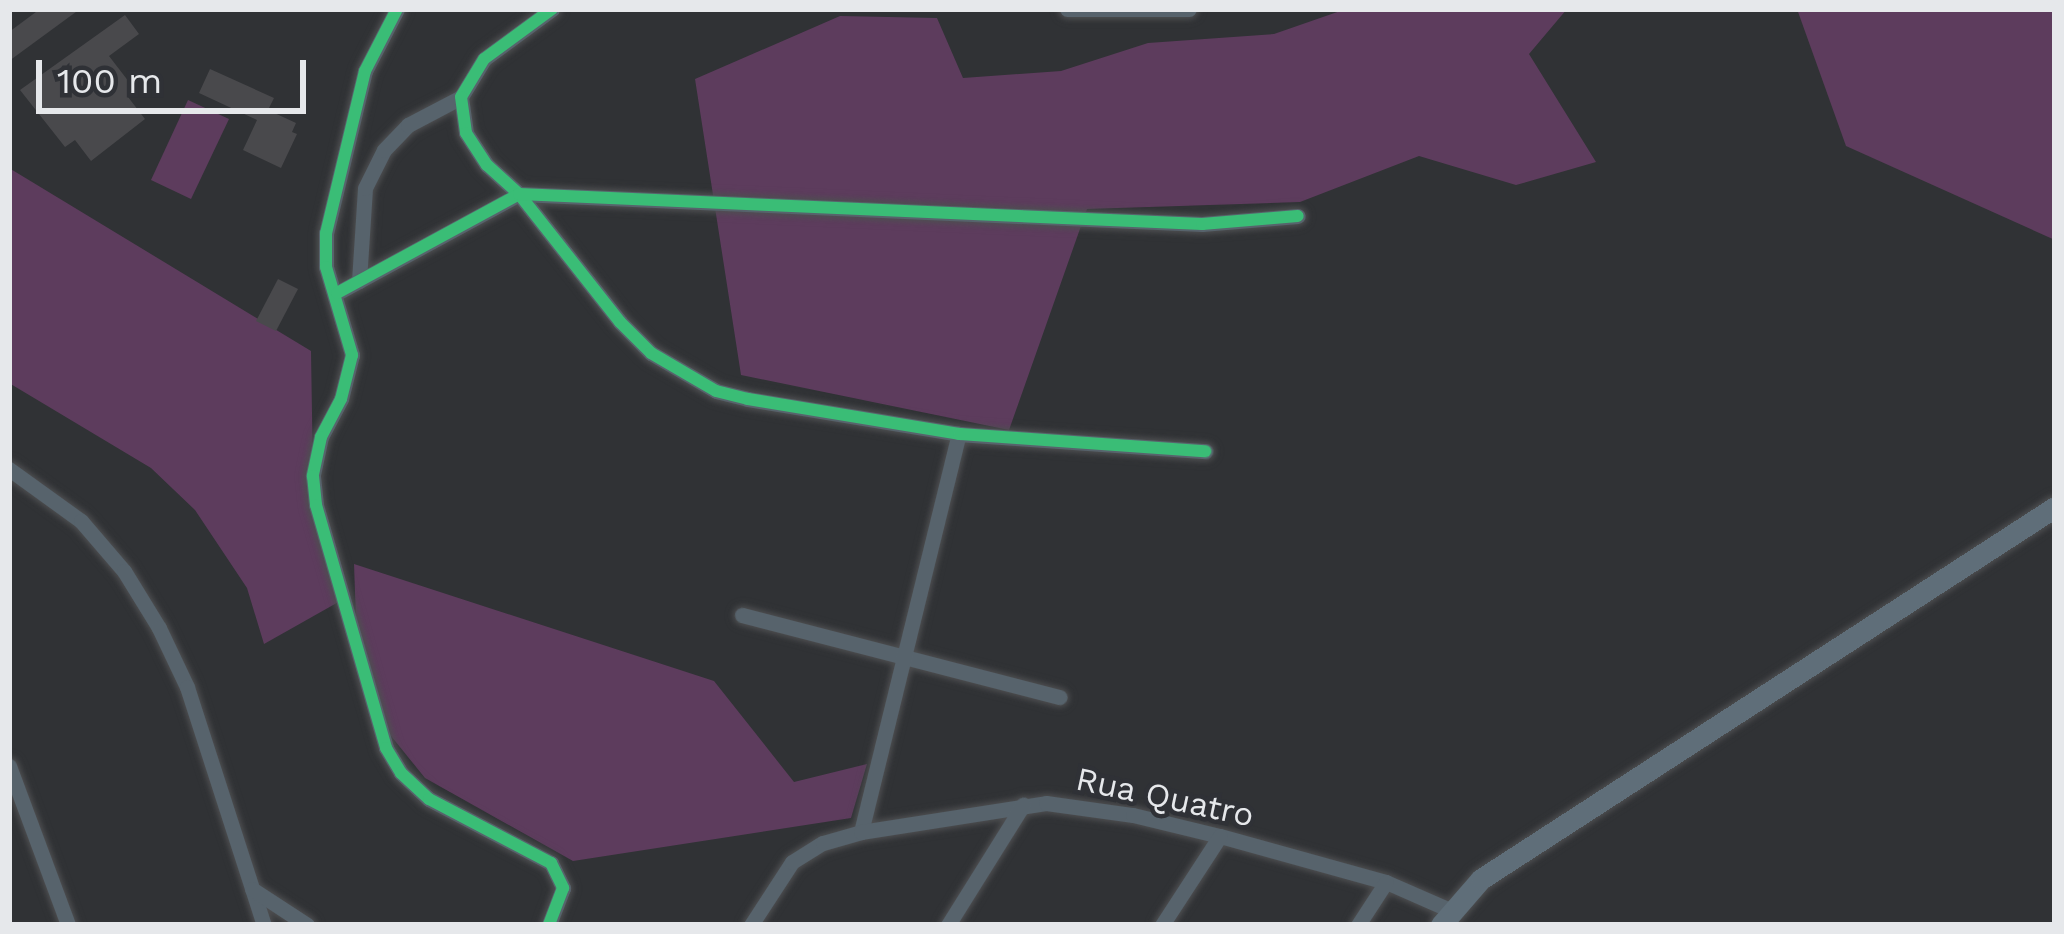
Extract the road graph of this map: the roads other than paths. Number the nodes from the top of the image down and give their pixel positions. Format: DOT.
graph roads {
  1 [pos="397,9"];
  2 [pos="552,9"];
  3 [pos="1067,9"];
  4 [pos="1189,9"];
  5 [pos="461,97"];
  6 [pos="519,194"];
  7 [pos="1298,216"];
  8 [pos="359,281"];
  9 [pos="337,293"];
  10 [pos="959,434"];
  11 [pos="1205,451"];
  12 [pos="9,469"];
  13 [pos="2055,507"];
  14 [pos="742,615"];
  15 [pos="907,654"];
  16 [pos="1060,697"];
  17 [pos="9,766"];
  18 [pos="1023,806"];
  19 [pos="861,832"];
  20 [pos="1220,836"];
  21 [pos="1386,882"];
  22 [pos="251,889"];
  23 [pos="1446,918"];
  24 [pos="68,925"];
  25 [pos="264,925"];
  26 [pos="307,925"];
  27 [pos="549,925"];
  28 [pos="751,925"];
  29 [pos="948,925"];
  30 [pos="1162,925"];
  31 [pos="1358,925"];
  1 -- 9 [label="street"];
  2 -- 5 [label="street"];
  3 -- 4 [label="street"];
  5 -- 6 [label="street"];
  5 -- 8 [label="street"];
  6 -- 7 [label="street"];
  6 -- 8 [label="street"];
  6 -- 10 [label="street"];
  8 -- 9 [label="street"];
  9 -- 27 [label="street"];
  10 -- 11 [label="street"];
  10 -- 15 [label="street"];
  12 -- 22 [label="street"];
  13 -- 23 [label="main road"];
  14 -- 15 [label="street"];
  15 -- 16 [label="street"];
  15 -- 19 [label="street"];
  17 -- 24 [label="street"];
  18 -- 19 [label="street, Rua Quatro"];
  18 -- 20 [label="street, Rua Quatro"];
  18 -- 29 [label="street"];
  19 -- 28 [label="street, Rua Quatro"];
  20 -- 21 [label="street, Rua Quatro"];
  20 -- 30 [label="street"];
  21 -- 23 [label="street, Rua Quatro"];
  21 -- 31 [label="street"];
  22 -- 25 [label="street"];
  22 -- 26 [label="street"];
}
